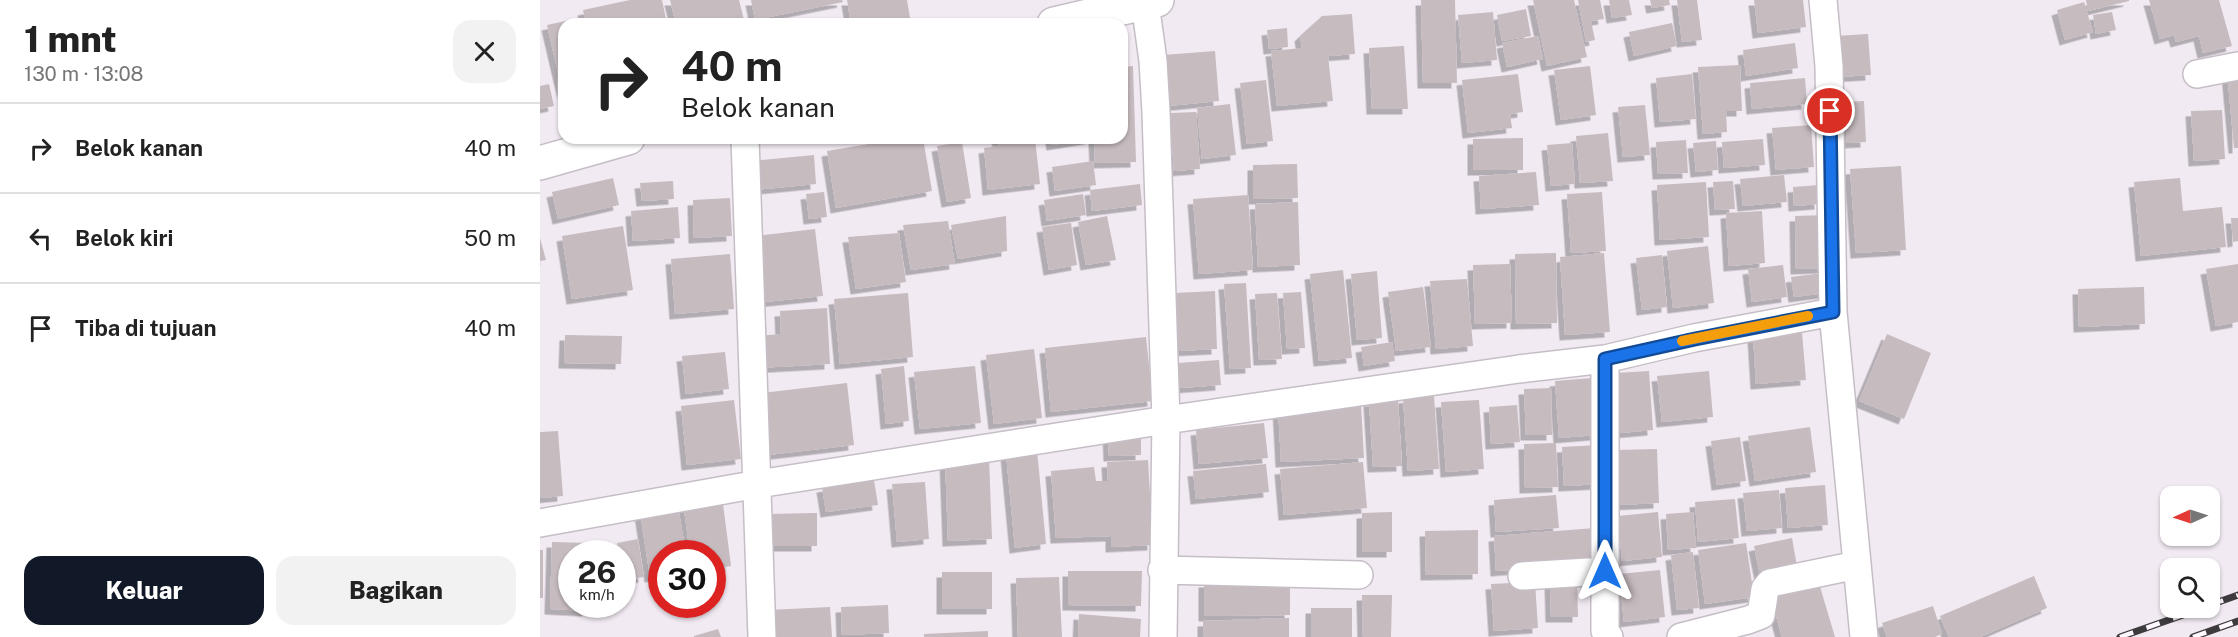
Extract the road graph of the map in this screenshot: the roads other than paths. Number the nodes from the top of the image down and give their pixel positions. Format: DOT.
graph roads {
  1 [pos="1823,0"];
  2 [pos="1151,1"];
  3 [pos="1065,14"];
  4 [pos="2238,66"];
  5 [pos="2197,74"];
  6 [pos="607,144"];
  7 [pos="745,144"];
  8 [pos="540,163"];
  9 [pos="1833,312"];
  10 [pos="1605,359"];
  11 [pos="1166,420"];
  12 [pos="758,484"];
  13 [pos="540,523"];
  14 [pos="1857,565"];
  15 [pos="1162,570"];
  16 [pos="1605,571"];
  17 [pos="1359,574"];
  18 [pos="1522,576"];
  19 [pos="762,637"];
  20 [pos="1163,637"];
  21 [pos="1609,637"];
  22 [pos="1681,637"];
  23 [pos="1864,637"];
  1 -- 9 [label="street"];
  2 -- 3 [label="main road"];
  2 -- 11 [label="street"];
  4 -- 5 [label="street"];
  6 -- 8 [label="main road"];
  7 -- 12 [label="street"];
  9 -- 10 [label="street"];
  9 -- 14 [label="street"];
  10 -- 11 [label="street"];
  10 -- 16 [label="street"];
  11 -- 12 [label="street"];
  11 -- 15 [label="street"];
  12 -- 13 [label="street"];
  12 -- 19 [label="street"];
  14 -- 22 [label="street"];
  14 -- 23 [label="street"];
  15 -- 17 [label="street"];
  15 -- 20 [label="street"];
  16 -- 18 [label="street"];
  16 -- 21 [label="street"];
}
